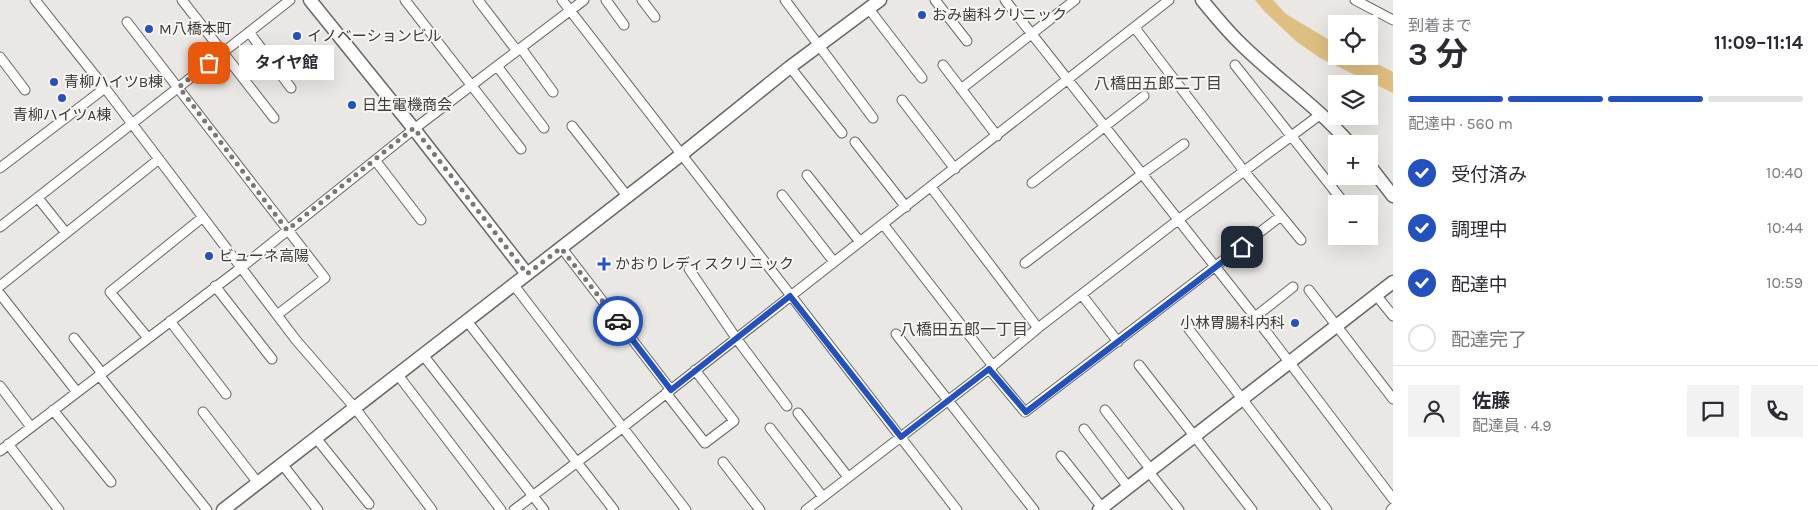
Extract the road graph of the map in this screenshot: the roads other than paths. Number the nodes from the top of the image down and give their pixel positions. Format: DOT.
graph roads {
  1 [pos="35,0"];
  2 [pos="182,0"];
  3 [pos="290,0"];
  4 [pos="310,0"];
  5 [pos="405,0"];
  6 [pos="478,0"];
  7 [pos="562,0"];
  8 [pos="584,0"];
  9 [pos="606,0"];
  10 [pos="642,0"];
  11 [pos="785,0"];
  12 [pos="880,0"];
  13 [pos="935,0"];
  14 [pos="1005,0"];
  15 [pos="1075,0"];
  16 [pos="1170,0"];
  17 [pos="1202,0"];
  18 [pos="1355,0"];
  19 [pos="869,9"];
  20 [pos="570,10"];
  21 [pos="655,17"];
  22 [pos="1393,20"];
  23 [pos="127,22"];
  24 [pos="624,25"];
  25 [pos="1135,28"];
  26 [pos="248,32"];
  27 [pos="1032,34"];
  28 [pos="967,42"];
  29 [pos="819,46"];
  30 [pos="519,49"];
  31 [pos="224,51"];
  32 [pos="0,57"];
  33 [pos="1235,65"];
  34 [pos="497,66"];
  35 [pos="790,66"];
  36 [pos="943,66"];
  37 [pos="922,78"];
  38 [pos="1068,80"];
  39 [pos="472,85"];
  40 [pos="179,87"];
  41 [pos="105,88"];
  42 [pos="291,88"];
  43 [pos="961,89"];
  44 [pos="26,90"];
  45 [pos="553,92"];
  46 [pos="1144,96"];
  47 [pos="902,100"];
  48 [pos="1322,114"];
  49 [pos="274,118"];
  50 [pos="873,118"];
  51 [pos="131,123"];
  52 [pos="572,126"];
  53 [pos="1105,127"];
  54 [pos="414,128"];
  55 [pos="544,128"];
  56 [pos="842,133"];
  57 [pos="1342,135"];
  58 [pos="997,136"];
  59 [pos="1291,136"];
  60 [pos="855,142"];
  61 [pos="1184,144"];
  62 [pos="521,150"];
  63 [pos="682,154"];
  64 [pos="159,159"];
  65 [pos="375,160"];
  66 [pos="0,168"];
  67 [pos="955,169"];
  68 [pos="1244,171"];
  69 [pos="1142,174"];
  70 [pos="807,175"];
  71 [pos="1378,177"];
  72 [pos="1032,183"];
  73 [pos="931,187"];
  74 [pos="782,195"];
  75 [pos="1338,195"];
  76 [pos="627,196"];
  77 [pos="1393,196"];
  78 [pos="38,198"];
  79 [pos="906,207"];
  80 [pos="1281,216"];
  81 [pos="203,217"];
  82 [pos="421,220"];
  83 [pos="1178,220"];
  84 [pos="883,224"];
  85 [pos="0,227"];
  86 [pos="287,230"];
  87 [pos="66,233"];
  88 [pos="1301,240"];
  89 [pos="860,242"];
  90 [pos="561,248"];
  91 [pos="834,262"];
  92 [pos="1025,264"];
  93 [pos="242,266"];
  94 [pos="1215,267"];
  95 [pos="689,269"];
  96 [pos="527,274"];
  97 [pos="1393,282"];
  98 [pos="513,284"];
  99 [pos="0,286"];
  100 [pos="216,286"];
  101 [pos="1293,287"];
  102 [pos="1310,290"];
  103 [pos="0,294"];
  104 [pos="1082,295"];
  105 [pos="1376,295"];
  106 [pos="790,296"];
  107 [pos="277,315"];
  108 [pos="1393,316"];
  109 [pos="1255,317"];
  110 [pos="170,321"];
  111 [pos="467,321"];
  112 [pos="1337,326"];
  113 [pos="1038,328"];
  114 [pos="1188,328"];
  115 [pos="896,334"];
  116 [pos="74,338"];
  117 [pos="148,338"];
  118 [pos="736,338"];
  119 [pos="1118,342"];
  120 [pos="423,355"];
  121 [pos="272,359"];
  122 [pos="1289,364"];
  123 [pos="1139,365"];
  124 [pos="991,367"];
  125 [pos="695,370"];
  126 [pos="100,374"];
  127 [pos="398,375"];
  128 [pos="0,386"];
  129 [pos="668,391"];
  130 [pos="77,392"];
  131 [pos="226,394"];
  132 [pos="1393,399"];
  133 [pos="947,400"];
  134 [pos="1241,400"];
  135 [pos="787,406"];
  136 [pos="355,408"];
  137 [pos="53,410"];
  138 [pos="1105,410"];
  139 [pos="203,412"];
  140 [pos="798,413"];
  141 [pos="31,427"];
  142 [pos="622,428"];
  143 [pos="770,428"];
  144 [pos="1084,429"];
  145 [pos="1195,436"];
  146 [pos="901,437"];
  147 [pos="316,438"];
  148 [pos="8,444"];
  149 [pos="0,451"];
  150 [pos="1061,456"];
  151 [pos="723,462"];
  152 [pos="577,463"];
  153 [pos="282,464"];
  154 [pos="1150,471"];
  155 [pos="848,477"];
  156 [pos="111,482"];
  157 [pos="258,483"];
  158 [pos="1128,487"];
  159 [pos="533,496"];
  160 [pos="823,496"];
  161 [pos="1393,499"];
  162 [pos="368,504"];
  163 [pos="1102,509"];
  164 [pos="58,510"];
  165 [pos="207,510"];
  166 [pos="223,510"];
  167 [pos="318,510"];
  168 [pos="432,510"];
  169 [pos="501,510"];
  170 [pos="514,510"];
  171 [pos="544,510"];
  172 [pos="614,510"];
  173 [pos="686,510"];
  174 [pos="760,510"];
  175 [pos="806,510"];
  176 [pos="957,510"];
  177 [pos="1034,510"];
  178 [pos="1179,510"];
  179 [pos="1252,510"];
  180 [pos="1327,510"];
  1 -- 41 [label="street"];
  2 -- 31 [label="street"];
  3 -- 26 [label="street"];
  4 -- 54 [label="street"];
  5 -- 39 [label="street"];
  6 -- 30 [label="street"];
  7 -- 20 [label="street"];
  8 -- 20 [label="street"];
  9 -- 24 [label="street"];
  10 -- 21 [label="street"];
  11 -- 29 [label="street"];
  12 -- 19 [label="street"];
  13 -- 28 [label="street"];
  14 -- 27 [label="street"];
  15 -- 27 [label="street"];
  16 -- 25 [label="street"];
  17 -- 48 [label="street"];
  18 -- 22 [label="street"];
  19 -- 29 [label="street"];
  19 -- 37 [label="street"];
  20 -- 30 [label="street"];
  20 -- 63 [label="street"];
  23 -- 40 [label="street"];
  25 -- 38 [label="street"];
  25 -- 68 [label="street"];
  26 -- 31 [label="street"];
  26 -- 42 [label="street"];
  27 -- 38 [label="street"];
  27 -- 43 [label="street"];
  29 -- 35 [label="street"];
  29 -- 50 [label="street"];
  30 -- 34 [label="street"];
  30 -- 45 [label="street"];
  31 -- 40 [label="street"];
  31 -- 49 [label="street"];
  32 -- 44 [label="street"];
  33 -- 59 [label="street"];
  34 -- 39 [label="street"];
  34 -- 55 [label="street"];
  35 -- 56 [label="street"];
  35 -- 63 [label="street"];
  36 -- 43 [label="street"];
  38 -- 53 [label="street"];
  38 -- 58 [label="street"];
  39 -- 54 [label="street"];
  39 -- 62 [label="street"];
  40 -- 51 [label="street"];
  40 -- 86 [label="street"];
  41 -- 51 [label="street"];
  41 -- 66 [label="street"];
  43 -- 58 [label="street"];
  46 -- 53 [label="street"];
  47 -- 67 [label="street"];
  48 -- 57 [label="street"];
  48 -- 59 [label="street"];
  51 -- 64 [label="street"];
  51 -- 78 [label="street"];
  52 -- 76 [label="street"];
  53 -- 69 [label="street"];
  53 -- 72 [label="street"];
  54 -- 65 [label="street"];
  54 -- 96 [label="street"];
  58 -- 67 [label="street"];
  59 -- 68 [label="street"];
  59 -- 75 [label="street"];
  60 -- 79 [label="street"];
  61 -- 69 [label="street"];
  63 -- 76 [label="street"];
  63 -- 106 [label="street"];
  64 -- 81 [label="street"];
  64 -- 87 [label="street"];
  65 -- 82 [label="street"];
  65 -- 86 [label="street"];
  67 -- 73 [label="street"];
  68 -- 80 [label="street"];
  68 -- 83 [label="street"];
  69 -- 83 [label="street"];
  69 -- 92 [label="street"];
  70 -- 89 [label="street"];
  71 -- 77 [label="street"];
  73 -- 79 [label="street"];
  73 -- 113 [label="street"];
  74 -- 91 [label="street"];
  76 -- 90 [label="street"];
  78 -- 85 [label="street"];
  78 -- 87 [label="street"];
  79 -- 84 [label="street"];
  80 -- 88 [label="street"];
  80 -- 94 [label="street"];
  81 -- 93 [label="street"];
  81 -- 117 [label="street"];
  83 -- 94 [label="street"];
  83 -- 104 [label="street"];
  84 -- 89 [label="street"];
  84 -- 124 [label="street"];
  86 -- 93 [label="street"];
  86 -- 107 [label="street"];
  87 -- 99 [label="street"];
  89 -- 91 [label="street"];
  90 -- 96 [label="street"];
  90 -- 129 [label="street"];
  91 -- 106 [label="street"];
  93 -- 100 [label="street"];
  93 -- 107 [label="street"];
  94 -- 109 [label="street"];
  94 -- 119 [label="street"];
  95 -- 118 [label="street"];
  96 -- 98 [label="street"];
  97 -- 105 [label="street"];
  98 -- 111 [label="street"];
  98 -- 142 [label="street"];
  100 -- 110 [label="street"];
  100 -- 121 [label="street"];
  101 -- 109 [label="street"];
  102 -- 112 [label="street"];
  103 -- 130 [label="street"];
  104 -- 113 [label="street"];
  104 -- 119 [label="street"];
  105 -- 108 [label="street"];
  105 -- 112 [label="street"];
  106 -- 118 [label="street"];
  106 -- 146 [label="street"];
  107 -- 136 [label="street"];
  109 -- 122 [label="street"];
  110 -- 117 [label="street"];
  110 -- 131 [label="street"];
  111 -- 120 [label="street"];
  111 -- 152 [label="street"];
  112 -- 122 [label="street"];
  112 -- 132 [label="street"];
  113 -- 124 [label="street"];
  114 -- 134 [label="street"];
  115 -- 133 [label="street"];
  116 -- 126 [label="street"];
  117 -- 126 [label="street"];
  118 -- 125 [label="street"];
  118 -- 135 [label="street"];
  119 -- 124 [label="street"];
  120 -- 127 [label="street"];
  120 -- 159 [label="street"];
  122 -- 134 [label="street"];
  122 -- 161 [label="street"];
  123 -- 145 [label="street"];
  124 -- 133 [label="street"];
  125 -- 129 [label="street"];
  125 -- 129 [label="street"];
  126 -- 130 [label="street"];
  126 -- 165 [label="street"];
  127 -- 136 [label="street"];
  127 -- 169 [label="street"];
  128 -- 141 [label="street"];
  129 -- 142 [label="street"];
  130 -- 137 [label="street"];
  133 -- 146 [label="street"];
  133 -- 177 [label="street"];
  134 -- 145 [label="street"];
  134 -- 180 [label="street"];
  136 -- 147 [label="street"];
  136 -- 168 [label="street"];
  137 -- 141 [label="street"];
  137 -- 156 [label="street"];
  138 -- 154 [label="street"];
  139 -- 157 [label="street"];
  140 -- 155 [label="street"];
  141 -- 148 [label="street"];
  142 -- 152 [label="street"];
  142 -- 173 [label="street"];
  143 -- 160 [label="street"];
  144 -- 158 [label="street"];
  145 -- 154 [label="street"];
  145 -- 179 [label="street"];
  146 -- 155 [label="street"];
  146 -- 176 [label="street"];
  147 -- 153 [label="street"];
  147 -- 162 [label="street"];
  148 -- 149 [label="street"];
  148 -- 164 [label="street"];
  150 -- 163 [label="street"];
  151 -- 174 [label="street"];
  152 -- 159 [label="street"];
  152 -- 172 [label="street"];
  153 -- 157 [label="street"];
  153 -- 167 [label="street"];
  154 -- 158 [label="street"];
  154 -- 178 [label="street"];
  155 -- 160 [label="street"];
  157 -- 166 [label="street"];
  158 -- 163 [label="street"];
  159 -- 170 [label="street"];
  159 -- 171 [label="street"];
  160 -- 175 [label="street"];
}
